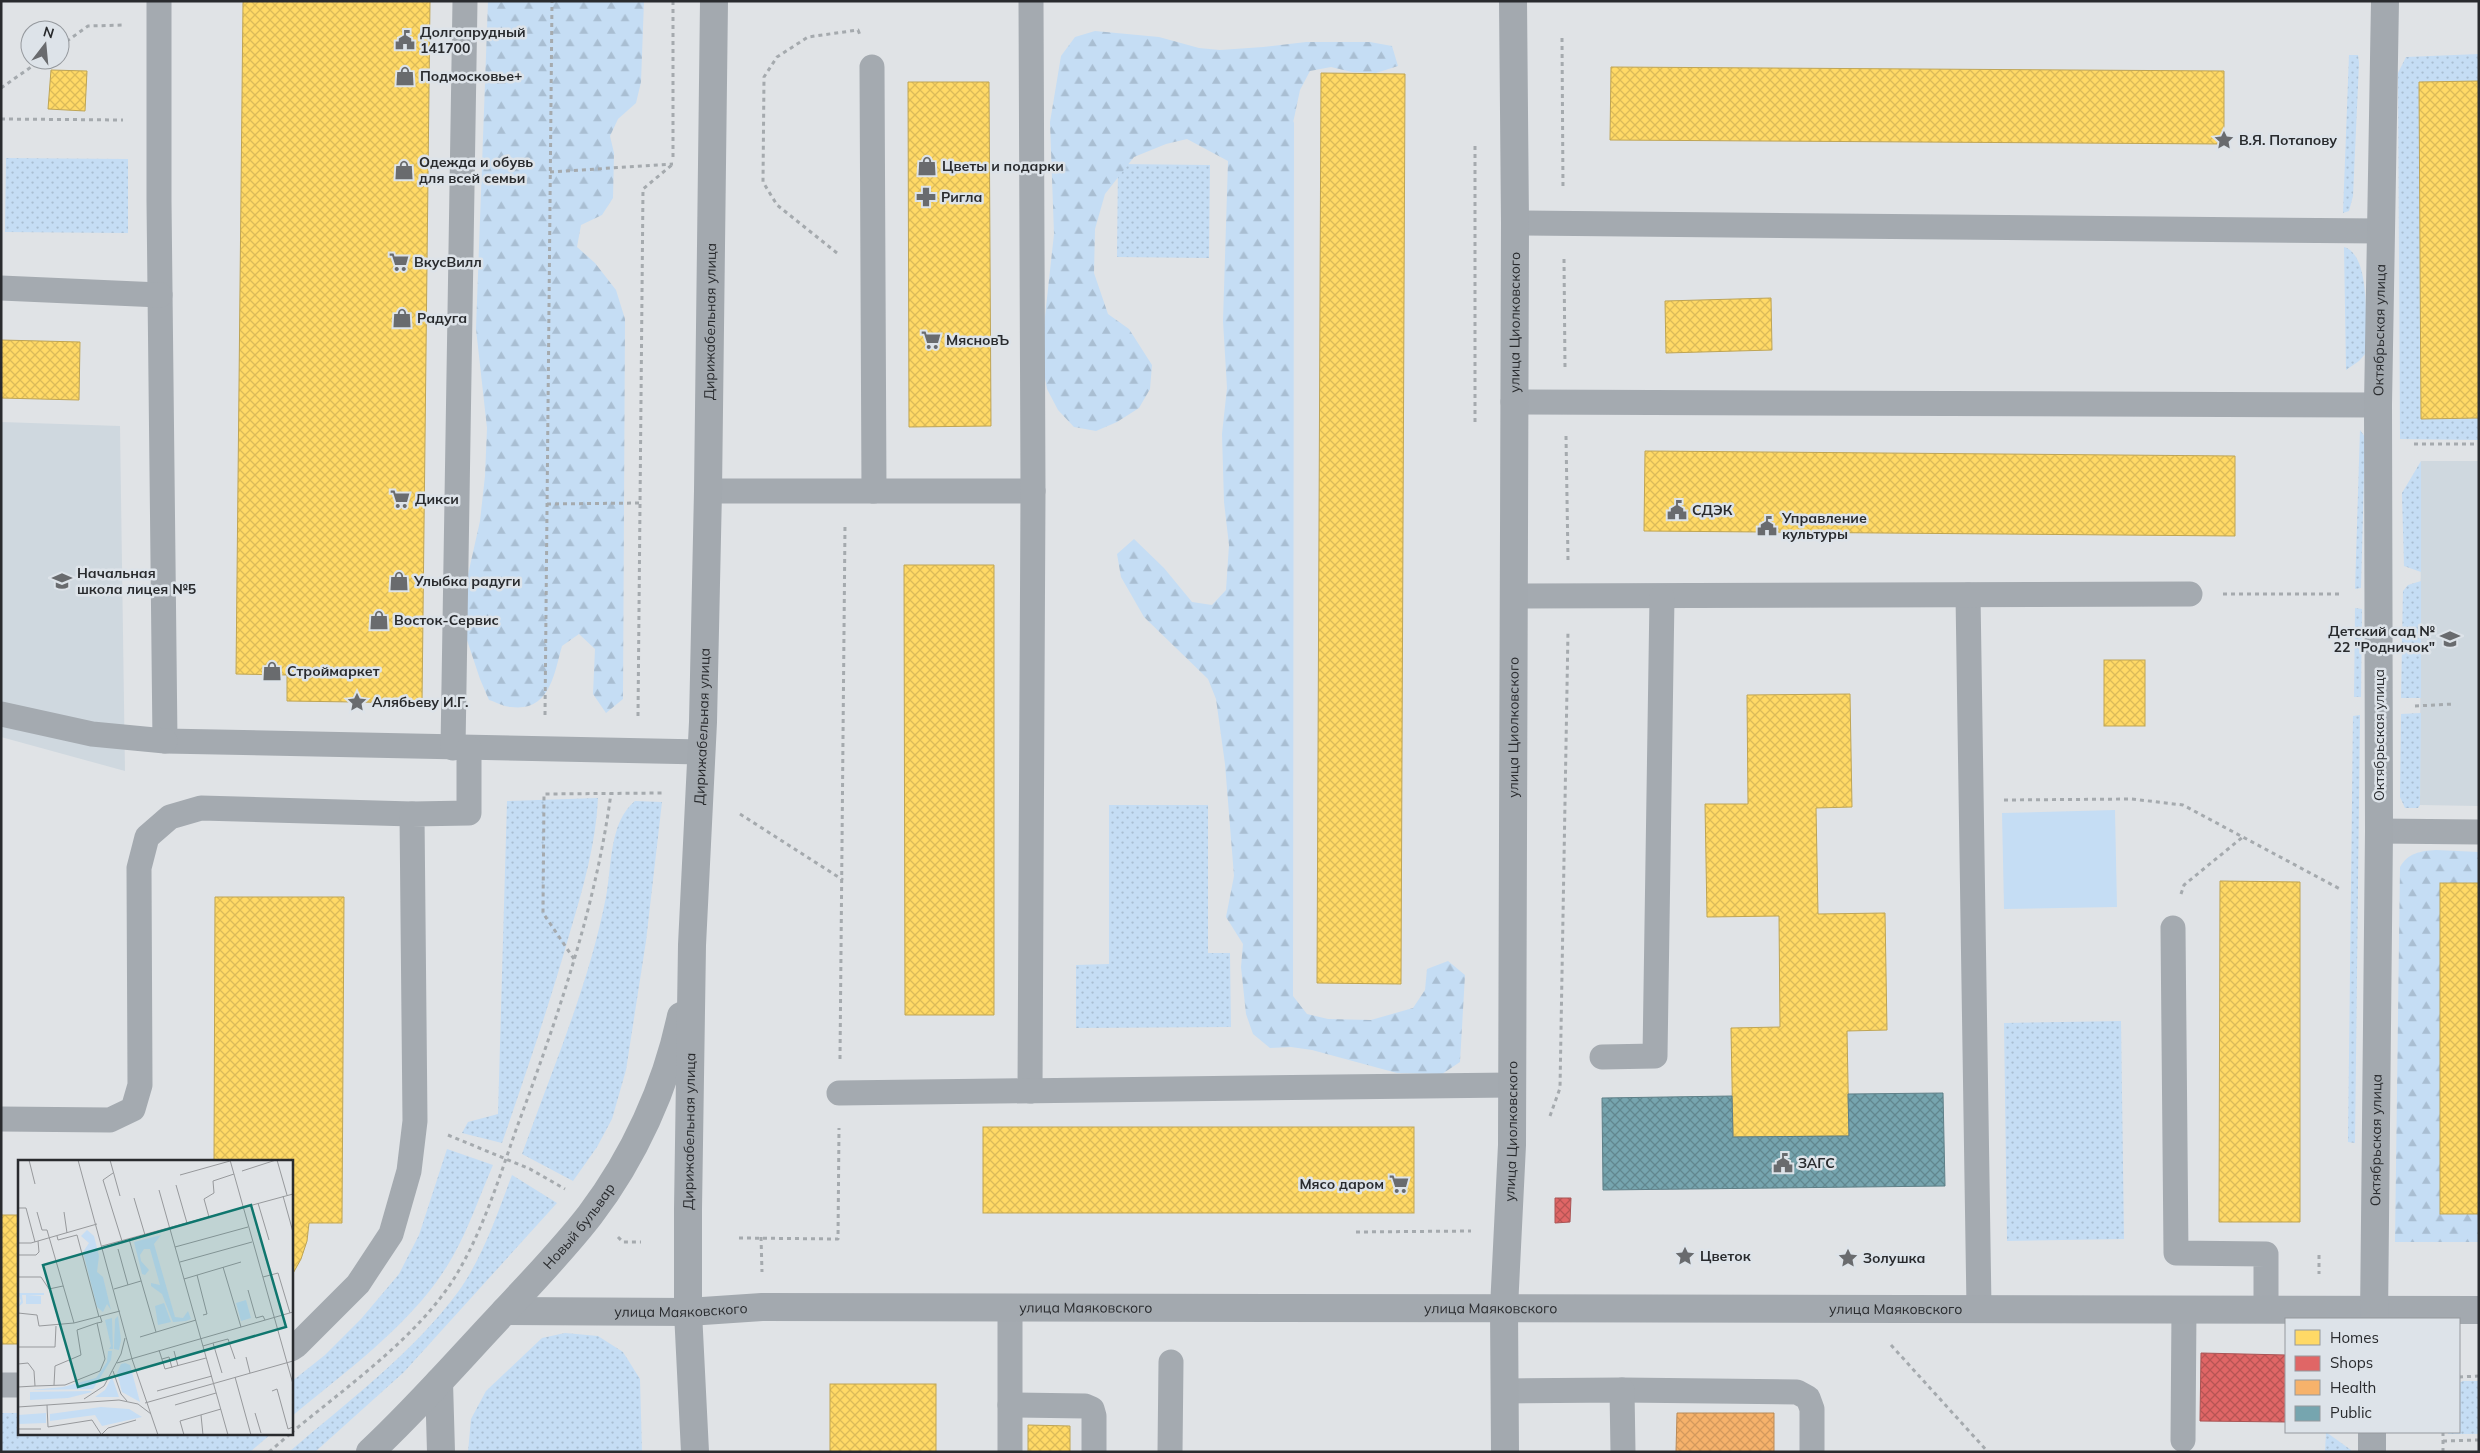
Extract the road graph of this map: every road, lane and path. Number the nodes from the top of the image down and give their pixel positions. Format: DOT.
graph roads {
  1 [pos="465,1"];
  2 [pos="552,1"];
  3 [pos="673,1"];
  4 [pos="714,1"];
  5 [pos="1031,1"];
  6 [pos="1512,1"];
  7 [pos="2384,1"];
  8 [pos="159,12"];
  9 [pos="858,30"];
  10 [pos="1562,38"];
  11 [pos="70,39"];
  12 [pos="872,66"];
  13 [pos="27,70"];
  14 [pos="1,88"];
  15 [pos="1,119"];
  16 [pos="159,121"];
  17 [pos="1475,138"];
  18 [pos="673,164"];
  19 [pos="550,172"];
  20 [pos="1515,223"];
  21 [pos="1564,223"];
  22 [pos="2380,231"];
  23 [pos="873,282"];
  24 [pos="1,288"];
  25 [pos="160,295"];
  26 [pos="1565,401"];
  27 [pos="1514,402"];
  28 [pos="2378,405"];
  29 [pos="1476,428"];
  30 [pos="2410,444"];
  31 [pos="2479,444"];
  32 [pos="708,491"];
  33 [pos="846,491"];
  34 [pos="874,491"];
  35 [pos="1033,491"];
  36 [pos="640,503"];
  37 [pos="547,504"];
  38 [pos="2190,594"];
  39 [pos="2342,594"];
  40 [pos="1968,595"];
  41 [pos="1512,596"];
  42 [pos="1569,597"];
  43 [pos="1662,597"];
  44 [pos="2454,704"];
  45 [pos="2407,706"];
  46 [pos="1,714"];
  47 [pos="545,719"];
  48 [pos="638,721"];
  49 [pos="165,741"];
  50 [pos="461,748"];
  51 [pos="702,752"];
  52 [pos="611,793"];
  53 [pos="662,793"];
  54 [pos="1971,800"];
  55 [pos="412,814"];
  56 [pos="740,814"];
  57 [pos="2379,831"];
  58 [pos="2479,832"];
  59 [pos="2244,836"];
  60 [pos="2340,889"];
  61 [pos="2174,928"];
  62 [pos="692,945"];
  63 [pos="574,959"];
  64 [pos="1602,1057"];
  65 [pos="1511,1085"];
  66 [pos="1030,1091"];
  67 [pos="839,1093"];
  68 [pos="1,1119"];
  69 [pos="415,1121"];
  70 [pos="1547,1122"];
  71 [pos="506,1159"];
  72 [pos="565,1189"];
  73 [pos="1472,1221"];
  74 [pos="1356,1232"];
  75 [pos="616,1235"];
  76 [pos="761,1237"];
  77 [pos="641,1242"];
  78 [pos="2319,1255"];
  79 [pos="2319,1277"];
  80 [pos="762,1278"];
  81 [pos="1010,1307"];
  82 [pos="1504,1308"];
  83 [pos="1979,1308"];
  84 [pos="2184,1309"];
  85 [pos="2266,1309"];
  86 [pos="2479,1310"];
  87 [pos="505,1311"];
  88 [pos="688,1312"];
  89 [pos="2374,1314"];
  90 [pos="1884,1338"];
  91 [pos="292,1348"];
  92 [pos="1171,1362"];
  93 [pos="2479,1376"];
  94 [pos="2460,1377"];
  95 [pos="439,1382"];
  96 [pos="1,1385"];
  97 [pos="18,1385"];
  98 [pos="1622,1390"];
  99 [pos="1505,1391"];
  100 [pos="1010,1405"];
  101 [pos="292,1433"];
  102 [pos="2372,1433"];
  103 [pos="2443,1433"];
  104 [pos="289,1436"];
  105 [pos="2183,1440"];
  106 [pos="2479,1440"];
  107 [pos="2443,1441"];
  108 [pos="269,1452"];
  109 [pos="370,1452"];
  110 [pos="441,1452"];
  111 [pos="695,1452"];
  112 [pos="1010,1452"];
  113 [pos="1094,1452"];
  114 [pos="1170,1452"];
  115 [pos="1505,1452"];
  116 [pos="1623,1452"];
  117 [pos="1812,1452"];
  118 [pos="1988,1452"];
  119 [pos="2372,1452"];
  120 [pos="2443,1452"];
  1 -- 50 [label="lane"];
  2 -- 19 [label="path"];
  3 -- 18 [label="path"];
  4 -- 32 [label="street, Дирижабельная улица"];
  5 -- 35 [label="lane"];
  6 -- 20 [label="street, улица Циолковского"];
  7 -- 22 [label="street, Октябрьская улица"];
  8 -- 11 [label="path"];
  8 -- 16 [label="lane"];
  9 -- 23 [label="path"];
  10 -- 21 [label="path"];
  12 -- 23 [label="lane"];
  13 -- 14 [label="path"];
  15 -- 16 [label="path"];
  16 -- 25 [label="lane"];
  17 -- 29 [label="path"];
  18 -- 19 [label="path"];
  18 -- 36 [label="path"];
  19 -- 37 [label="path"];
  20 -- 21 [label="lane"];
  20 -- 27 [label="street, улица Циолковского"];
  21 -- 22 [label="lane"];
  21 -- 26 [label="path"];
  22 -- 28 [label="street, Октябрьская улица"];
  23 -- 34 [label="lane"];
  24 -- 25 [label="lane"];
  25 -- 49 [label="lane"];
  26 -- 27 [label="lane"];
  26 -- 28 [label="lane"];
  26 -- 42 [label="path"];
  27 -- 41 [label="street, улица Циолковского"];
  28 -- 57 [label="street, Октябрьская улица"];
  30 -- 31 [label="path"];
  32 -- 33 [label="lane"];
  32 -- 51 [label="street, Дирижабельная улица"];
  33 -- 34 [label="lane"];
  33 -- 56 [label="path"];
  34 -- 35 [label="lane"];
  35 -- 66 [label="lane"];
  36 -- 37 [label="path"];
  36 -- 48 [label="path"];
  37 -- 47 [label="path"];
  38 -- 39 [label="path"];
  38 -- 40 [label="lane"];
  40 -- 43 [label="lane"];
  40 -- 54 [label="lane"];
  41 -- 42 [label="lane"];
  41 -- 65 [label="street, улица Циолковского"];
  42 -- 43 [label="lane"];
  42 -- 70 [label="path"];
  43 -- 64 [label="lane"];
  44 -- 45 [label="path"];
  46 -- 49 [label="lane"];
  49 -- 50 [label="lane"];
  50 -- 51 [label="lane"];
  50 -- 55 [label="lane"];
  51 -- 62 [label="street, Дирижабельная улица"];
  52 -- 53 [label="path"];
  52 -- 63 [label="path"];
  52 -- 63 [label="path"];
  54 -- 59 [label="path"];
  54 -- 83 [label="lane"];
  55 -- 68 [label="lane"];
  55 -- 69 [label="lane"];
  57 -- 58 [label="lane"];
  57 -- 89 [label="street, Октябрьская улица"];
  59 -- 60 [label="path"];
  59 -- 61 [label="path"];
  61 -- 85 [label="lane"];
  62 -- 87 [label="street, Новый бульвар"];
  62 -- 88 [label="street, Дирижабельная улица"];
  63 -- 71 [label="path"];
  65 -- 66 [label="lane"];
  65 -- 82 [label="street, улица Циолковского"];
  66 -- 67 [label="lane"];
  69 -- 71 [label="path"];
  69 -- 91 [label="lane"];
  71 -- 72 [label="path"];
  71 -- 101 [label="path"];
  73 -- 74 [label="path"];
  75 -- 77 [label="path"];
  76 -- 80 [label="path"];
  78 -- 79 [label="path"];
  81 -- 82 [label="street, улица Маяковского"];
  81 -- 88 [label="street, улица Маяковского"];
  81 -- 100 [label="lane"];
  82 -- 83 [label="street, улица Маяковского"];
  82 -- 99 [label="street, улица Циолковского"];
  83 -- 84 [label="street, улица Маяковского"];
  84 -- 85 [label="street, улица Маяковского"];
  84 -- 105 [label="lane"];
  85 -- 89 [label="street, улица Маяковского"];
  86 -- 89 [label="street, улица Маяковского"];
  87 -- 88 [label="street, улица Маяковского"];
  87 -- 95 [label="street, Новый бульвар"];
  88 -- 111 [label="street, Дирижабельная улица"];
  90 -- 118 [label="path"];
  92 -- 114 [label="lane"];
  93 -- 94 [label="path"];
  95 -- 109 [label="street, Новый бульвар"];
  95 -- 110 [label="street"];
  96 -- 97 [label="lane"];
  98 -- 99 [label="lane"];
  98 -- 116 [label="lane"];
  98 -- 117 [label="lane"];
  99 -- 115 [label="street, улица Циолковского"];
  100 -- 112 [label="lane"];
  100 -- 113 [label="lane"];
  102 -- 119 [label="street"];
  103 -- 107 [label="path"];
  104 -- 108 [label="path"];
  106 -- 107 [label="path"];
  107 -- 120 [label="path"];
}
